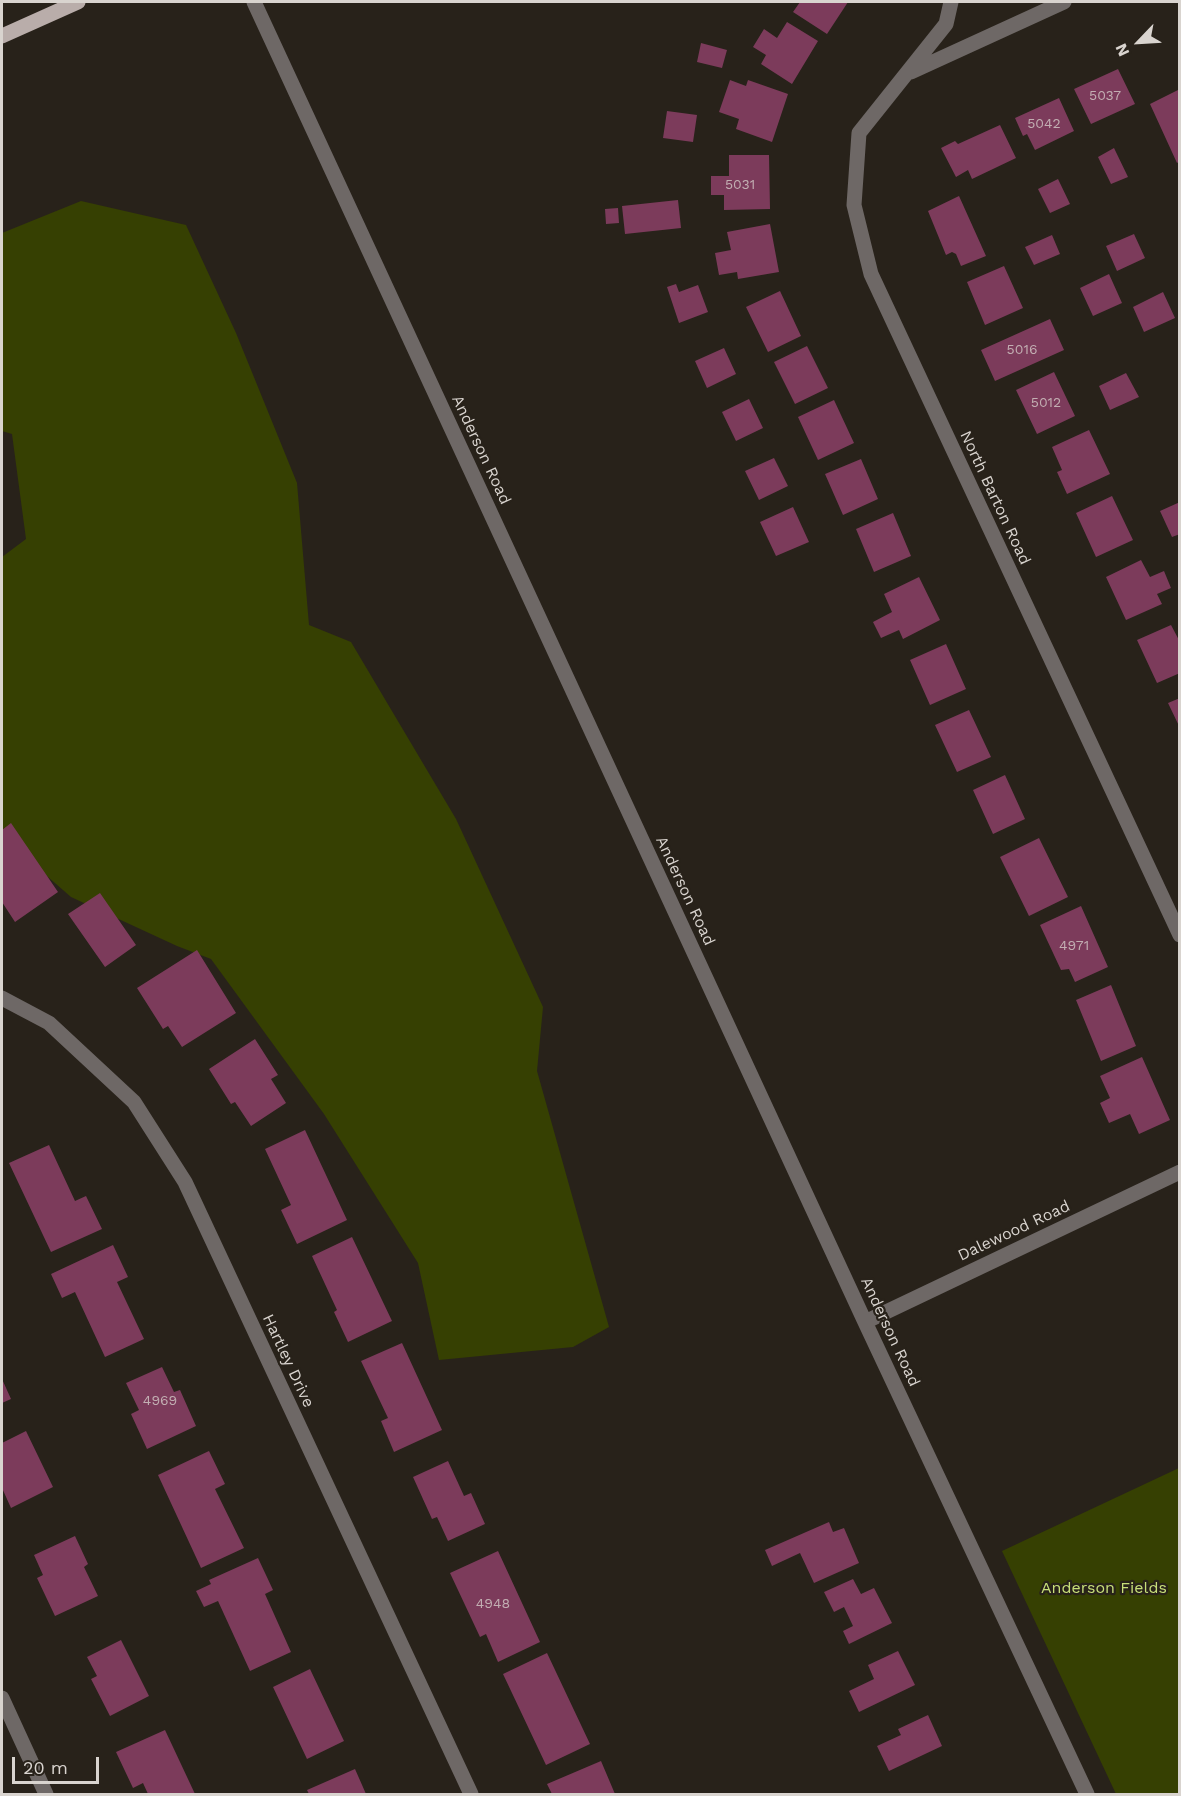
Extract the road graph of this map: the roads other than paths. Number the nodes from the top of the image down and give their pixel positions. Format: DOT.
graph roads {
  1 [pos="78,2"];
  2 [pos="254,2"];
  3 [pos="951,2"];
  4 [pos="1064,2"];
  5 [pos="2,36"];
  6 [pos="907,74"];
  7 [pos="1179,935"];
  8 [pos="2,998"];
  9 [pos="1179,1172"];
  10 [pos="865,1322"];
  11 [pos="2,1698"];
  12 [pos="46,1794"];
  13 [pos="471,1794"];
  14 [pos="1087,1794"];
  1 -- 5 [label="main road"];
  2 -- 10 [label="street, Anderson Road"];
  3 -- 6 [label="street, North Barton Road"];
  4 -- 6 [label="street, North Barton Road"];
  6 -- 7 [label="street, North Barton Road"];
  8 -- 13 [label="street, Hartley Drive"];
  9 -- 10 [label="street, Dalewood Road"];
  10 -- 14 [label="street, Anderson Road"];
  11 -- 12 [label="street"];
}
